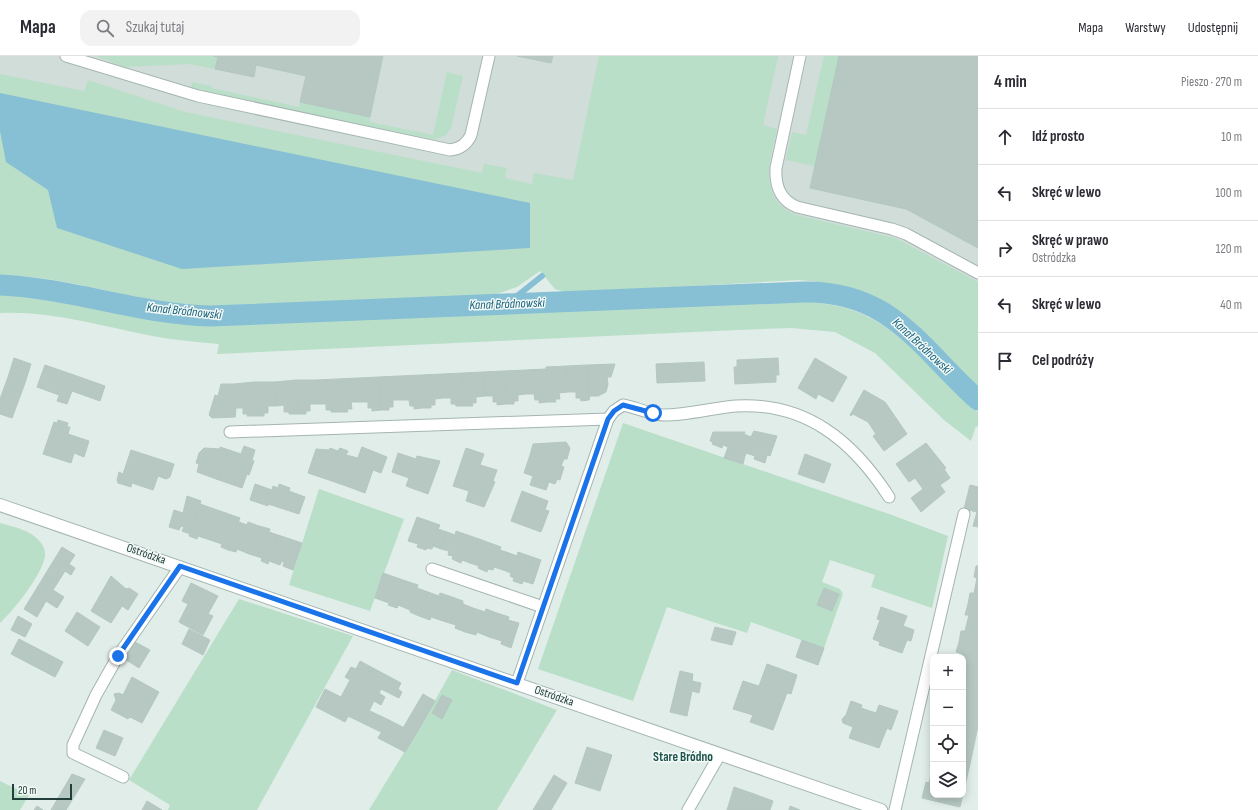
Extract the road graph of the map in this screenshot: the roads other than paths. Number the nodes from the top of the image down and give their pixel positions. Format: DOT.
graph roads {
  1 [pos="66,56"];
  2 [pos="489,56"];
  3 [pos="800,56"];
  4 [pos="978,273"];
  5 [pos="608,419"];
  6 [pos="230,432"];
  7 [pos="889,497"];
  8 [pos="0,505"];
  9 [pos="964,514"];
  10 [pos="180,566"];
  11 [pos="432,569"];
  12 [pos="543,607"];
  13 [pos="517,683"];
  14 [pos="720,754"];
  15 [pos="123,777"];
  16 [pos="688,810"];
  17 [pos="881,810"];
  18 [pos="895,810"];
  1 -- 2 [label="lane"];
  3 -- 4 [label="lane"];
  5 -- 6 [label="lane"];
  5 -- 7 [label="lane"];
  5 -- 12 [label="lane"];
  8 -- 10 [label="street, Ostródzka"];
  9 -- 18 [label="lane"];
  10 -- 13 [label="street, Ostródzka"];
  10 -- 15 [label="lane"];
  11 -- 12 [label="lane"];
  12 -- 13 [label="lane"];
  13 -- 14 [label="street, Ostródzka"];
  14 -- 16 [label="lane"];
  14 -- 17 [label="street, Ostródzka"];
}
